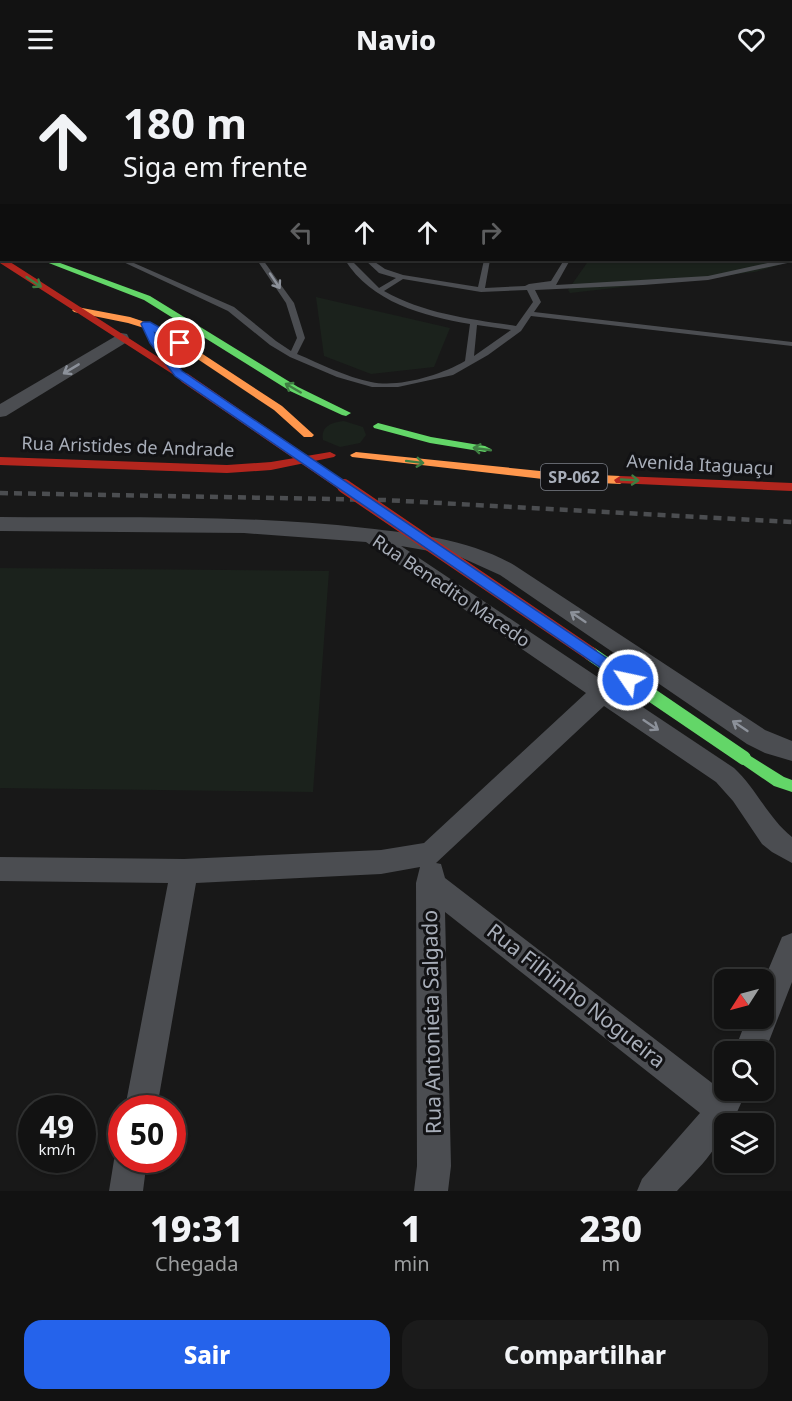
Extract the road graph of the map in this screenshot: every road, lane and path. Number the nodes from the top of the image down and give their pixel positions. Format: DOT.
graph roads {
  1 [pos="3,261"];
  2 [pos="48,261"];
  3 [pos="124,261"];
  4 [pos="261,261"];
  5 [pos="349,261"];
  6 [pos="369,261"];
  7 [pos="487,261"];
  8 [pos="566,261"];
  9 [pos="787,261"];
  10 [pos="402,277"];
  11 [pos="104,281"];
  12 [pos="530,286"];
  13 [pos="481,290"];
  14 [pos="133,291"];
  15 [pos="379,291"];
  16 [pos="72,307"];
  17 [pos="529,314"];
  18 [pos="474,322"];
  19 [pos="146,324"];
  20 [pos="518,329"];
  21 [pos="121,338"];
  22 [pos="792,344"];
  23 [pos="293,355"];
  24 [pos="469,362"];
  25 [pos="182,376"];
  26 [pos="0,412"];
  27 [pos="356,414"];
  28 [pos="378,426"];
  29 [pos="309,438"];
  30 [pos="501,452"];
  31 [pos="330,455"];
  32 [pos="356,455"];
  33 [pos="291,461"];
  34 [pos="0,462"];
  35 [pos="792,487"];
  36 [pos="0,524"];
  37 [pos="370,535"];
  38 [pos="603,692"];
  39 [pos="792,751"];
  40 [pos="785,784"];
  41 [pos="792,799"];
  42 [pos="792,851"];
  43 [pos="432,853"];
  44 [pos="0,869"];
  45 [pos="184,871"];
  46 [pos="430,883"];
  47 [pos="792,946"];
  48 [pos="753,1041"];
  49 [pos="714,1091"];
  50 [pos="143,1095"];
  51 [pos="726,1101"];
  52 [pos="129,1173"];
  53 [pos="126,1191"];
  54 [pos="431,1191"];
  55 [pos="654,1191"];
  1 -- 16 [label="main road, one-way"];
  2 -- 11 [label="main road"];
  3 -- 23 [label="lane"];
  4 -- 23 [label="lane, one-way"];
  5 -- 15 [label="lane"];
  6 -- 10 [label="lane"];
  7 -- 13 [label="lane"];
  8 -- 12 [label="lane"];
  9 -- 12 [label="lane"];
  10 -- 13 [label="lane"];
  10 -- 15 [label="lane"];
  11 -- 14 [label="main road"];
  11 -- 16 [label="main road"];
  12 -- 13 [label="lane"];
  12 -- 17 [label="lane"];
  14 -- 19 [label="main road"];
  27 -- 14 [label="main road, one-way"];
  15 -- 18 [label="lane"];
  16 -- 19 [label="main road"];
  16 -- 21 [label="main road"];
  17 -- 20 [label="lane"];
  17 -- 22 [label="lane"];
  18 -- 20 [label="lane"];
  18 -- 24 [label="lane"];
  19 -- 25 [label="main road"];
  19 -- 29 [label="main road"];
  20 -- 24 [label="lane"];
  21 -- 25 [label="main road"];
  21 -- 26 [label="street, one-way"];
  23 -- 24 [label="lane"];
  25 -- 40 [label="main road, bridge"];
  27 -- 28 [label="main road"];
  27 -- 29 [label="main road"];
  30 -- 28 [label="main road, one-way"];
  28 -- 32 [label="main road"];
  29 -- 31 [label="main road"];
  29 -- 33 [label="main road"];
  31 -- 32 [label="main road, SP-062"];
  31 -- 33 [label="main road, Rua Aristides de Andrade"];
  32 -- 35 [label="main road, Avenida Itaguaçu / SP-062, one-way"];
  33 -- 34 [label="main road, Rua Aristides de Andrade"];
  36 -- 37 [label="street, Rua Benedito Macedo"];
  37 -- 38 [label="street, Rua Benedito Macedo"];
  39 -- 37 [label="street, one-way"];
  38 -- 42 [label="street, Rua Benedito Macedo, one-way"];
  38 -- 43 [label="street"];
  40 -- 41 [label="main road"];
  43 -- 45 [label="street"];
  43 -- 46 [label="street, Rua Antonieta Salgado"];
  44 -- 45 [label="street"];
  45 -- 50 [label="street"];
  46 -- 49 [label="street, Rua Filhinho Nogueira"];
  46 -- 54 [label="street, Rua Antonieta Salgado"];
  47 -- 48 [label="street"];
  51 -- 55 [label="street"];
  52 -- 53 [label="street"];
}
